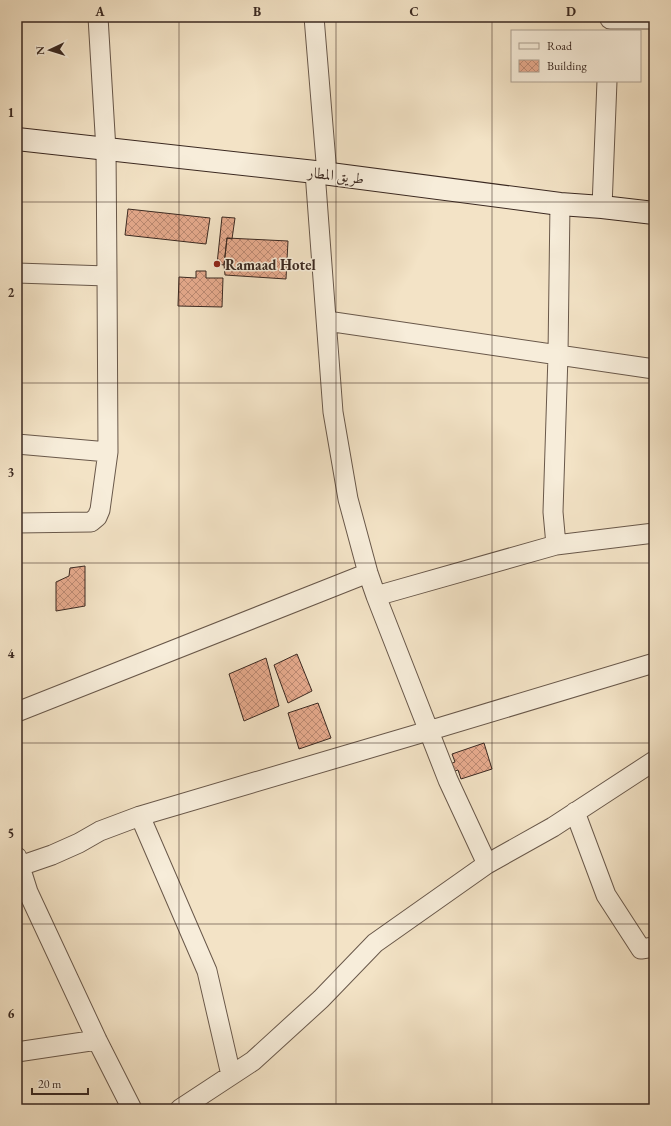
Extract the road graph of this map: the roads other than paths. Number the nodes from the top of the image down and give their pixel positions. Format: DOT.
graph roads {
  1 [pos="98,17"];
  2 [pos="314,17"];
  3 [pos="654,19"];
  4 [pos="610,22"];
  5 [pos="607,82"];
  6 [pos="17,139"];
  7 [pos="106,150"];
  8 [pos="321,173"];
  9 [pos="560,204"];
  10 [pos="602,207"];
  11 [pos="654,213"];
  12 [pos="17,273"];
  13 [pos="107,276"];
  14 [pos="326,321"];
  15 [pos="558,355"];
  16 [pos="654,369"];
  17 [pos="17,444"];
  18 [pos="108,452"];
  19 [pos="17,523"];
  20 [pos="654,533"];
  21 [pos="556,545"];
  22 [pos="368,573"];
  23 [pos="376,596"];
  24 [pos="654,663"];
  25 [pos="17,712"];
  26 [pos="428,731"];
  27 [pos="654,761"];
  28 [pos="575,812"];
  29 [pos="140,816"];
  30 [pos="19,862"];
  31 [pos="487,864"];
  32 [pos="22,893"];
  33 [pos="654,947"];
  34 [pos="97,1040"];
  35 [pos="17,1052"];
  36 [pos="231,1075"];
  37 [pos="132,1109"];
  38 [pos="180,1109"];
  1 -- 7 [label="street"];
  2 -- 8 [label="street"];
  3 -- 4 [label="street"];
  5 -- 10 [label="street"];
  6 -- 7 [label="main road, طريق المطار"];
  7 -- 8 [label="main road, طريق المطار"];
  7 -- 13 [label="street"];
  8 -- 9 [label="main road, طريق المطار"];
  8 -- 14 [label="street"];
  9 -- 10 [label="main road, طريق المطار"];
  9 -- 15 [label="street"];
  10 -- 11 [label="main road, طريق المطار"];
  12 -- 13 [label="street"];
  13 -- 18 [label="street"];
  14 -- 15 [label="street"];
  14 -- 22 [label="street"];
  15 -- 16 [label="street"];
  15 -- 21 [label="street"];
  17 -- 18 [label="street"];
  18 -- 19 [label="street"];
  20 -- 21 [label="street"];
  21 -- 23 [label="street"];
  22 -- 23 [label="street"];
  22 -- 25 [label="street"];
  23 -- 26 [label="street"];
  24 -- 26 [label="street"];
  26 -- 29 [label="street"];
  26 -- 31 [label="street"];
  27 -- 28 [label="street"];
  28 -- 31 [label="street"];
  28 -- 33 [label="street"];
  29 -- 30 [label="street"];
  29 -- 36 [label="street"];
  30 -- 32 [label="street"];
  31 -- 36 [label="street"];
  32 -- 34 [label="street"];
  34 -- 35 [label="street"];
  34 -- 37 [label="street"];
  36 -- 38 [label="street"];
}
